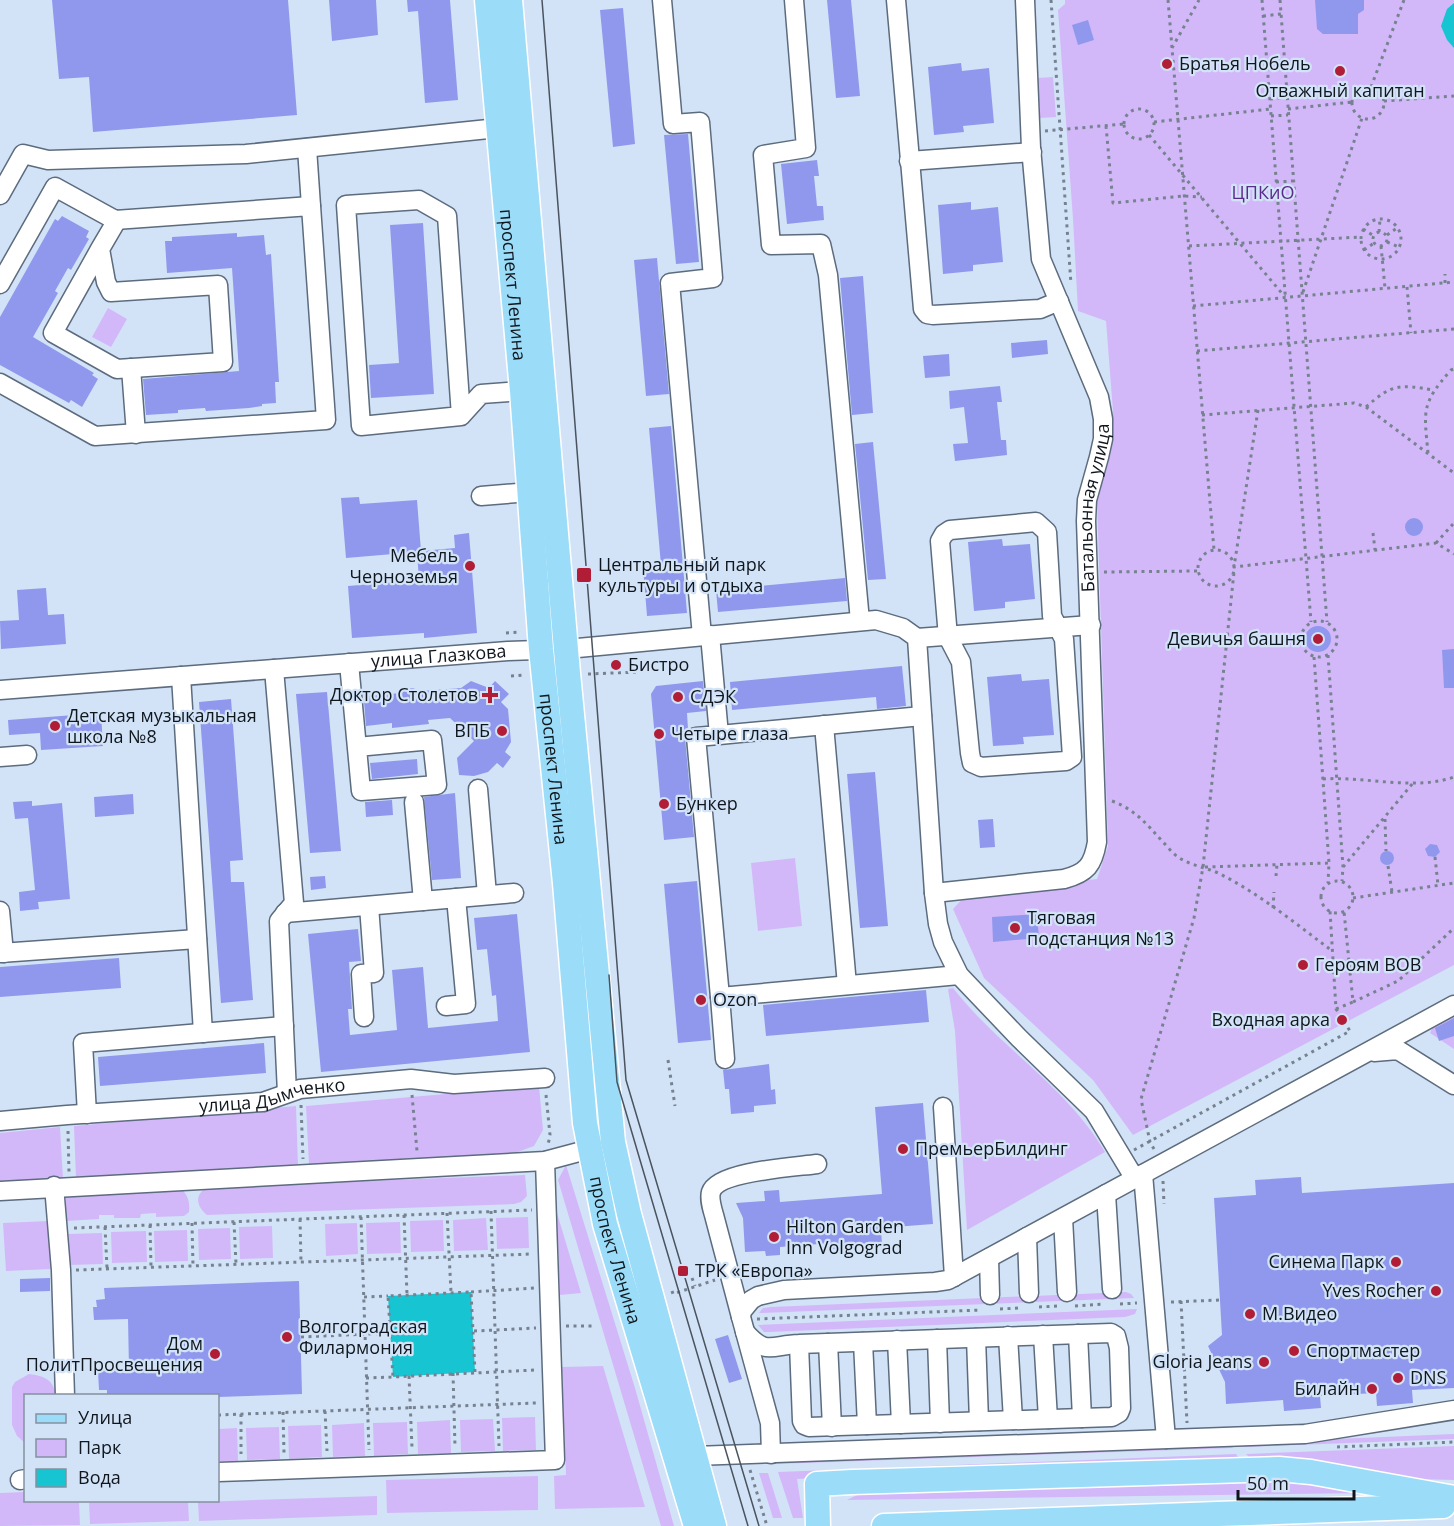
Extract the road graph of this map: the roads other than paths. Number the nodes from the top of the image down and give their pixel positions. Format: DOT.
graph roads {
  1 [pos="487,0"];
  2 [pos="510,0"];
  3 [pos="662,0"];
  4 [pos="794,0"];
  5 [pos="896,0"];
  6 [pos="1025,0"];
  7 [pos="498,128"];
  8 [pos="308,148"];
  9 [pos="1032,152"];
  10 [pos="909,161"];
  11 [pos="0,195"];
  12 [pos="311,206"];
  13 [pos="117,220"];
  14 [pos="100,249"];
  15 [pos="0,284"];
  16 [pos="1065,296"];
  17 [pos="131,368"];
  18 [pos="0,383"];
  19 [pos="522,391"];
  20 [pos="461,416"];
  21 [pos="136,434"];
  22 [pos="530,492"];
  23 [pos="481,496"];
  24 [pos="868,620"];
  25 [pos="1091,625"];
  26 [pos="1058,628"];
  27 [pos="706,636"];
  28 [pos="948,637"];
  29 [pos="917,638"];
  30 [pos="541,649"];
  31 [pos="567,649"];
  32 [pos="349,663"];
  33 [pos="274,669"];
  34 [pos="181,676"];
  35 [pos="0,690"];
  36 [pos="922,716"];
  37 [pos="824,725"];
  38 [pos="719,735"];
  39 [pos="357,747"];
  40 [pos="27,755"];
  41 [pos="0,757"];
  42 [pos="478,789"];
  43 [pos="414,802"];
  44 [pos="514,893"];
  45 [pos="934,893"];
  46 [pos="487,895"];
  47 [pos="456,898"];
  48 [pos="423,901"];
  49 [pos="369,906"];
  50 [pos="0,911"];
  51 [pos="285,913"];
  52 [pos="197,939"];
  53 [pos="2,953"];
  54 [pos="959,975"];
  55 [pos="847,985"];
  56 [pos="720,997"];
  57 [pos="1454,1005"];
  58 [pos="446,1006"];
  59 [pos="364,1017"];
  60 [pos="284,1026"];
  61 [pos="203,1033"];
  62 [pos="1366,1053"];
  63 [pos="724,1059"];
  64 [pos="544,1078"];
  65 [pos="1454,1085"];
  66 [pos="293,1091"];
  67 [pos="943,1107"];
  68 [pos="87,1114"];
  69 [pos="0,1121"];
  70 [pos="590,1149"];
  71 [pos="545,1161"];
  72 [pos="817,1164"];
  73 [pos="1139,1177"];
  74 [pos="61,1184"];
  75 [pos="0,1191"];
  76 [pos="1106,1194"];
  77 [pos="1063,1218"];
  78 [pos="1027,1237"];
  79 [pos="988,1258"];
  80 [pos="954,1277"];
  81 [pos="1112,1289"];
  82 [pos="1067,1292"];
  83 [pos="1029,1293"];
  84 [pos="990,1295"];
  85 [pos="743,1325"];
  86 [pos="1078,1334"];
  87 [pos="1043,1335"];
  88 [pos="1008,1336"];
  89 [pos="976,1338"];
  90 [pos="937,1339"];
  91 [pos="897,1340"];
  92 [pos="863,1342"];
  93 [pos="828,1343"];
  94 [pos="799,1344"];
  95 [pos="766,1348"];
  96 [pos="753,1364"];
  97 [pos="64,1394"];
  98 [pos="1454,1410"];
  99 [pos="1082,1418"];
  100 [pos="1045,1419"];
  101 [pos="1013,1420"];
  102 [pos="979,1421"];
  103 [pos="934,1423"];
  104 [pos="901,1424"];
  105 [pos="867,1425"];
  106 [pos="832,1427"];
  107 [pos="1166,1439"];
  108 [pos="1043,1443"];
  109 [pos="929,1448"];
  110 [pos="816,1452"];
  111 [pos="771,1454"];
  112 [pos="695,1456"];
  113 [pos="219,1472"];
  114 [pos="817,1484"];
  115 [pos="1454,1498"];
  116 [pos="1454,1505"];
  117 [pos="696,1526"];
  118 [pos="714,1526"];
  119 [pos="818,1526"];
  120 [pos="885,1526"];
  1 -- 7 [label="main road, проспект Ленина"];
  2 -- 31 [label="main road, проспект Ленина"];
  3 -- 27 [label="street"];
  4 -- 24 [label="street"];
  5 -- 10 [label="street"];
  6 -- 9 [label="street, Батальонная улица"];
  7 -- 8 [label="street"];
  7 -- 19 [label="main road, проспект Ленина"];
  8 -- 11 [label="street"];
  8 -- 12 [label="street"];
  9 -- 10 [label="street"];
  9 -- 16 [label="street, Батальонная улица"];
  10 -- 16 [label="street"];
  12 -- 13 [label="street"];
  12 -- 21 [label="street"];
  13 -- 14 [label="street"];
  13 -- 15 [label="street"];
  14 -- 17 [label="street"];
  14 -- 17 [label="street"];
  16 -- 25 [label="street, Батальонная улица"];
  17 -- 21 [label="street"];
  18 -- 21 [label="street"];
  19 -- 20 [label="street"];
  19 -- 22 [label="main road, проспект Ленина"];
  20 -- 20 [label="street"];
  22 -- 23 [label="street"];
  22 -- 30 [label="main road, проспект Ленина"];
  24 -- 27 [label="street, улица Глазкова"];
  24 -- 29 [label="street"];
  25 -- 26 [label="street"];
  25 -- 45 [label="street, Батальонная улица"];
  26 -- 28 [label="street"];
  26 -- 28 [label="street"];
  26 -- 28 [label="street"];
  27 -- 31 [label="street, улица Глазкова"];
  27 -- 38 [label="street"];
  28 -- 29 [label="street"];
  29 -- 36 [label="street"];
  30 -- 31 [label="street, улица Глазкова"];
  30 -- 32 [label="street, улица Глазкова"];
  30 -- 70 [label="main road, проспект Ленина"];
  31 -- 112 [label="main road, проспект Ленина"];
  32 -- 33 [label="street, улица Глазкова"];
  32 -- 39 [label="street"];
  33 -- 34 [label="street, улица Глазкова"];
  33 -- 51 [label="street"];
  34 -- 35 [label="street, улица Глазкова"];
  34 -- 52 [label="street"];
  36 -- 37 [label="street"];
  36 -- 45 [label="street"];
  37 -- 38 [label="street"];
  37 -- 55 [label="street"];
  38 -- 56 [label="street"];
  39 -- 39 [label="street"];
  40 -- 41 [label="street"];
  42 -- 46 [label="street"];
  43 -- 48 [label="street"];
  44 -- 46 [label="street"];
  45 -- 54 [label="street"];
  46 -- 47 [label="street"];
  47 -- 48 [label="street"];
  47 -- 58 [label="street"];
  48 -- 49 [label="street"];
  49 -- 51 [label="street"];
  49 -- 59 [label="street"];
  50 -- 53 [label="street"];
  51 -- 60 [label="street"];
  52 -- 53 [label="street"];
  52 -- 61 [label="street"];
  54 -- 55 [label="street"];
  54 -- 73 [label="street"];
  55 -- 56 [label="street"];
  56 -- 63 [label="street"];
  57 -- 62 [label="street"];
  60 -- 61 [label="street"];
  60 -- 66 [label="street"];
  61 -- 68 [label="street"];
  62 -- 65 [label="street"];
  62 -- 73 [label="street"];
  64 -- 66 [label="street, улица Дымченко"];
  66 -- 68 [label="street, улица Дымченко"];
  67 -- 80 [label="street"];
  68 -- 69 [label="street, улица Дымченко"];
  70 -- 71 [label="street"];
  70 -- 117 [label="main road, проспект Ленина"];
  71 -- 74 [label="street"];
  71 -- 113 [label="street"];
  72 -- 85 [label="street"];
  73 -- 76 [label="street"];
  73 -- 107 [label="street"];
  74 -- 75 [label="street"];
  74 -- 97 [label="street"];
  76 -- 77 [label="street"];
  76 -- 81 [label="street"];
  77 -- 78 [label="street"];
  77 -- 82 [label="street"];
  78 -- 79 [label="street"];
  78 -- 83 [label="street"];
  79 -- 80 [label="street"];
  79 -- 84 [label="street"];
  80 -- 85 [label="street"];
  85 -- 95 [label="street"];
  85 -- 96 [label="street"];
  86 -- 87 [label="street"];
  86 -- 99 [label="street"];
  86 -- 99 [label="street"];
  87 -- 88 [label="street"];
  87 -- 100 [label="street"];
  88 -- 89 [label="street"];
  88 -- 101 [label="street"];
  89 -- 90 [label="street"];
  89 -- 102 [label="street"];
  90 -- 91 [label="street"];
  90 -- 103 [label="street"];
  91 -- 92 [label="street"];
  91 -- 104 [label="street"];
  92 -- 93 [label="street"];
  92 -- 105 [label="street"];
  93 -- 94 [label="street"];
  93 -- 106 [label="street"];
  94 -- 95 [label="street"];
  94 -- 106 [label="street"];
  95 -- 96 [label="street"];
  96 -- 111 [label="street"];
  98 -- 107 [label="street"];
  99 -- 100 [label="street"];
  100 -- 101 [label="street"];
  100 -- 108 [label="street"];
  101 -- 102 [label="street"];
  102 -- 103 [label="street"];
  103 -- 104 [label="street"];
  103 -- 109 [label="street"];
  104 -- 105 [label="street"];
  105 -- 106 [label="street"];
  107 -- 108 [label="street"];
  108 -- 109 [label="street"];
  109 -- 110 [label="street"];
  110 -- 111 [label="street"];
  110 -- 114 [label="street"];
  111 -- 112 [label="street"];
  112 -- 118 [label="main road, проспект Ленина"];
  114 -- 115 [label="main road"];
  114 -- 119 [label="main road"];
  116 -- 120 [label="main road"];
}
